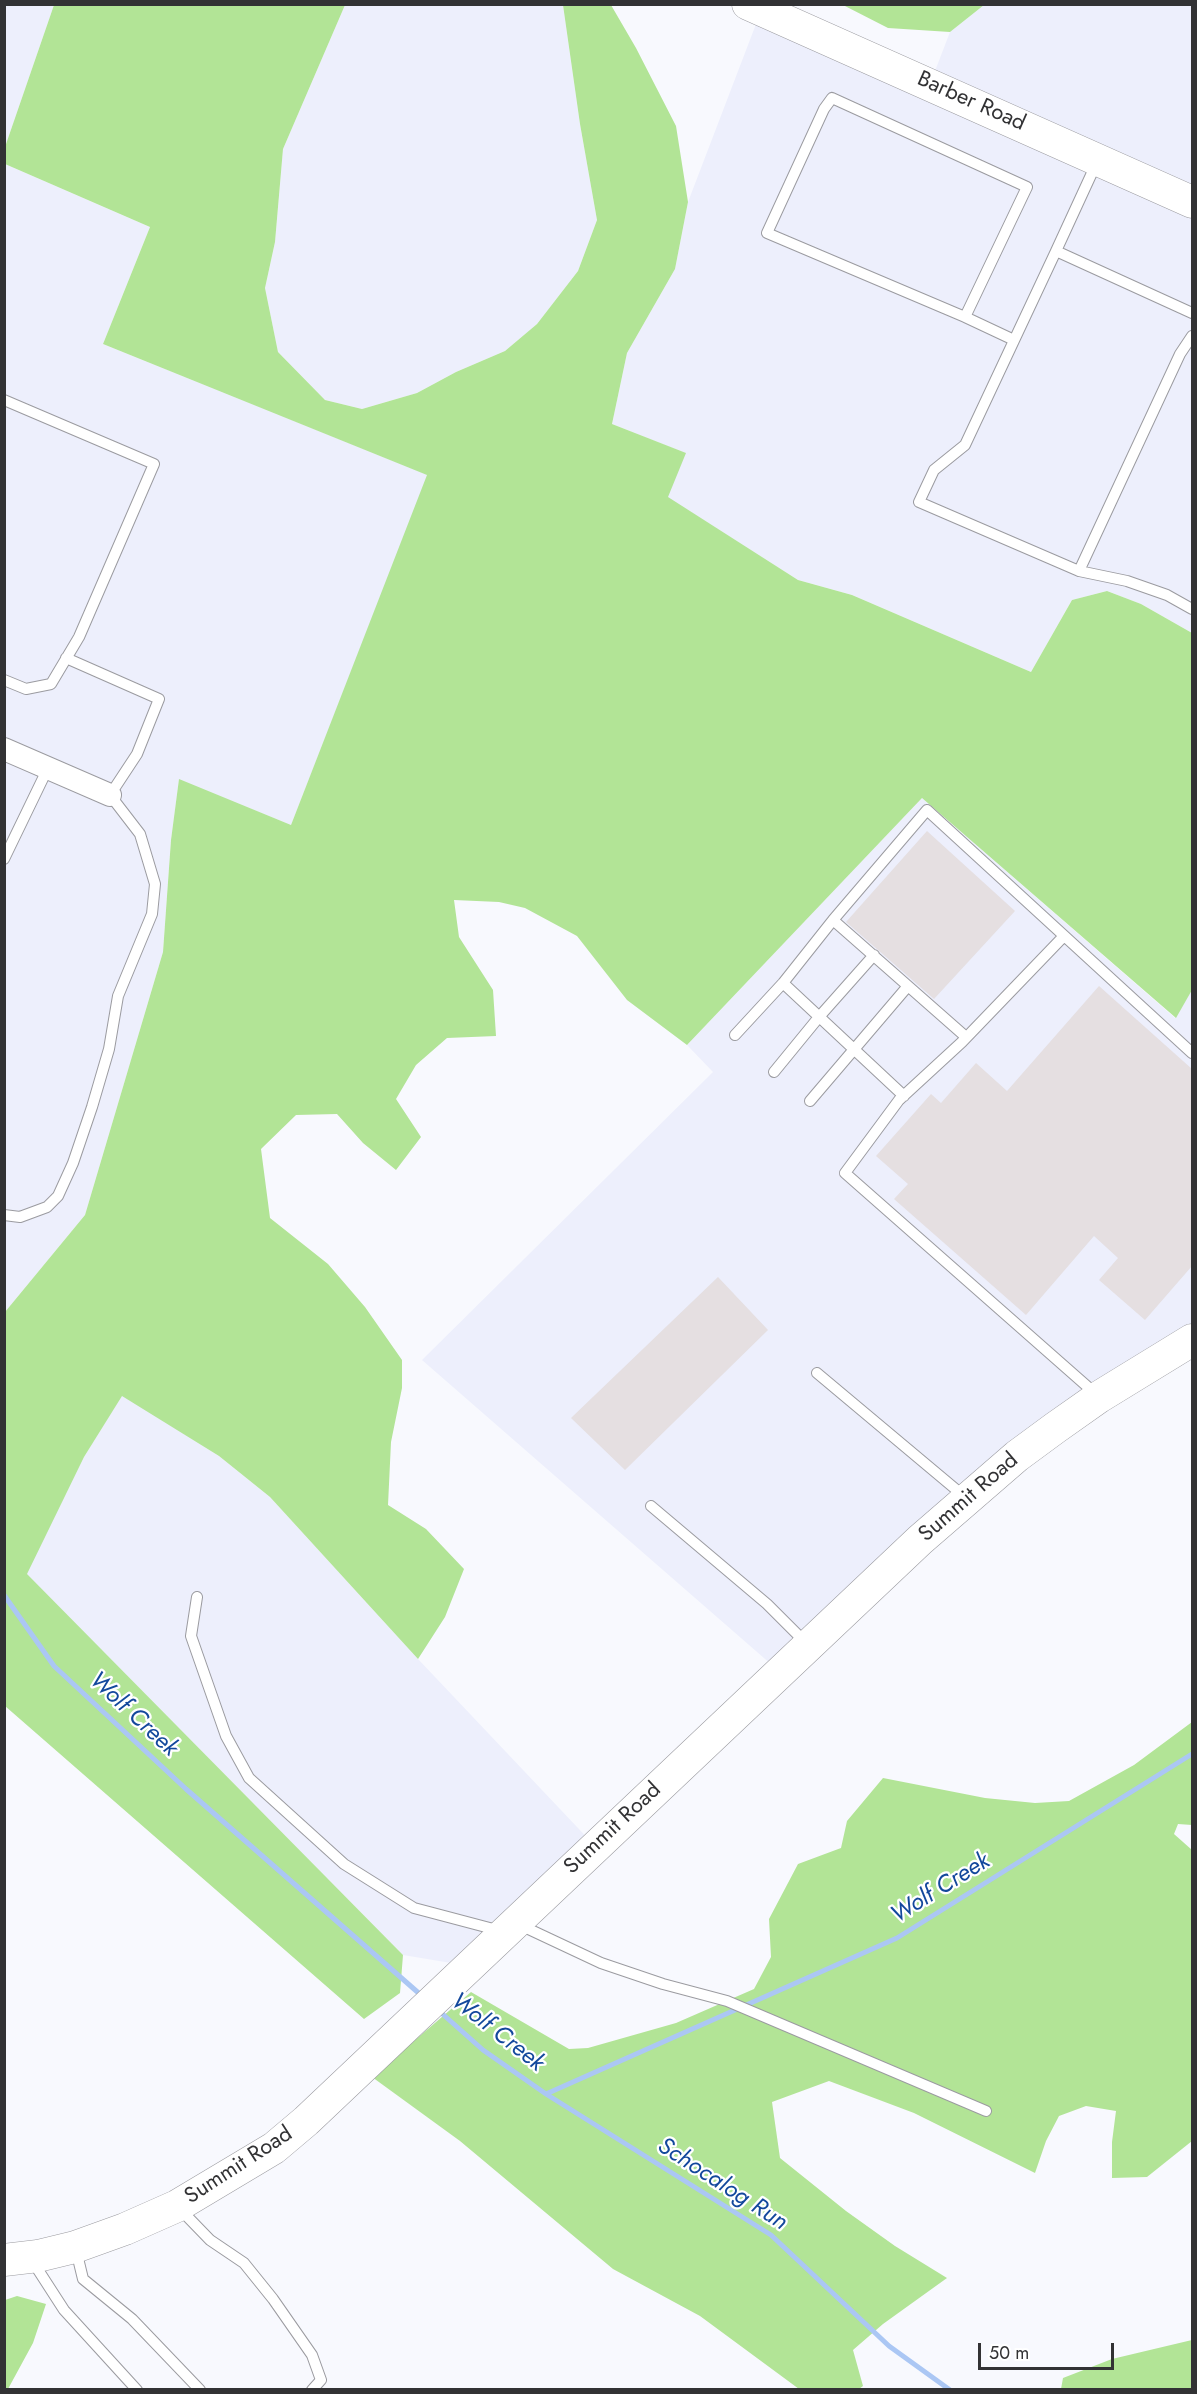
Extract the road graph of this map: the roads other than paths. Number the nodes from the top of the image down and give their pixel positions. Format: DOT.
graph roads {
  1 [pos="748,4"];
  2 [pos="1099,160"];
  3 [pos="1192,202"];
  4 [pos="1056,251"];
  5 [pos="1192,313"];
  6 [pos="965,317"];
  7 [pos="1192,336"];
  8 [pos="1014,340"];
  9 [pos="4,400"];
  10 [pos="1079,571"];
  11 [pos="1192,609"];
  12 [pos="66,658"];
  13 [pos="4,680"];
  14 [pos="4,749"];
  15 [pos="48,768"];
  16 [pos="110,795"];
  17 [pos="4,859"];
  18 [pos="833,920"];
  19 [pos="1064,936"];
  20 [pos="874,955"];
  21 [pos="783,983"];
  22 [pos="908,986"];
  23 [pos="819,1017"];
  24 [pos="735,1035"];
  25 [pos="966,1037"];
  26 [pos="854,1050"];
  27 [pos="1192,1053"];
  28 [pos="774,1071"];
  29 [pos="904,1096"];
  30 [pos="810,1101"];
  31 [pos="4,1215"];
  32 [pos="1192,1340"];
  33 [pos="817,1373"];
  34 [pos="1099,1397"];
  35 [pos="967,1499"];
  36 [pos="651,1506"];
  37 [pos="198,1598"];
  38 [pos="808,1645"];
  39 [pos="509,1927"];
  40 [pos="986,2111"];
  41 [pos="177,2206"];
  42 [pos="75,2247"];
  43 [pos="11,2260"];
  44 [pos="137,2390"];
  45 [pos="200,2390"];
  46 [pos="312,2390"];
  1 -- 2 [label="street, Barber Road"];
  2 -- 3 [label="street, Barber Road"];
  2 -- 4 [label="lane"];
  4 -- 5 [label="lane"];
  4 -- 8 [label="lane"];
  6 -- 6 [label="lane"];
  6 -- 8 [label="lane"];
  7 -- 10 [label="lane"];
  8 -- 10 [label="lane"];
  9 -- 12 [label="lane"];
  10 -- 11 [label="lane"];
  12 -- 13 [label="lane"];
  12 -- 16 [label="lane"];
  14 -- 15 [label="street"];
  15 -- 16 [label="street"];
  15 -- 17 [label="lane"];
  16 -- 31 [label="lane"];
  18 -- 19 [label="lane"];
  18 -- 20 [label="lane"];
  18 -- 21 [label="lane"];
  19 -- 25 [label="lane"];
  19 -- 27 [label="lane"];
  20 -- 22 [label="lane"];
  20 -- 23 [label="lane"];
  21 -- 23 [label="lane"];
  21 -- 24 [label="lane"];
  22 -- 25 [label="lane"];
  22 -- 26 [label="lane"];
  23 -- 26 [label="lane"];
  23 -- 28 [label="lane"];
  25 -- 29 [label="lane"];
  26 -- 29 [label="lane"];
  26 -- 30 [label="lane"];
  29 -- 34 [label="lane"];
  32 -- 34 [label="street, Summit Road"];
  33 -- 35 [label="lane"];
  34 -- 35 [label="street, Summit Road"];
  35 -- 38 [label="street, Summit Road"];
  36 -- 38 [label="lane"];
  37 -- 39 [label="lane"];
  38 -- 39 [label="street, Summit Road"];
  39 -- 40 [label="lane"];
  39 -- 41 [label="street, Summit Road"];
  41 -- 42 [label="street, Summit Road"];
  41 -- 46 [label="lane"];
  42 -- 43 [label="street, Summit Road"];
  42 -- 45 [label="lane"];
  43 -- 44 [label="lane"];
}
